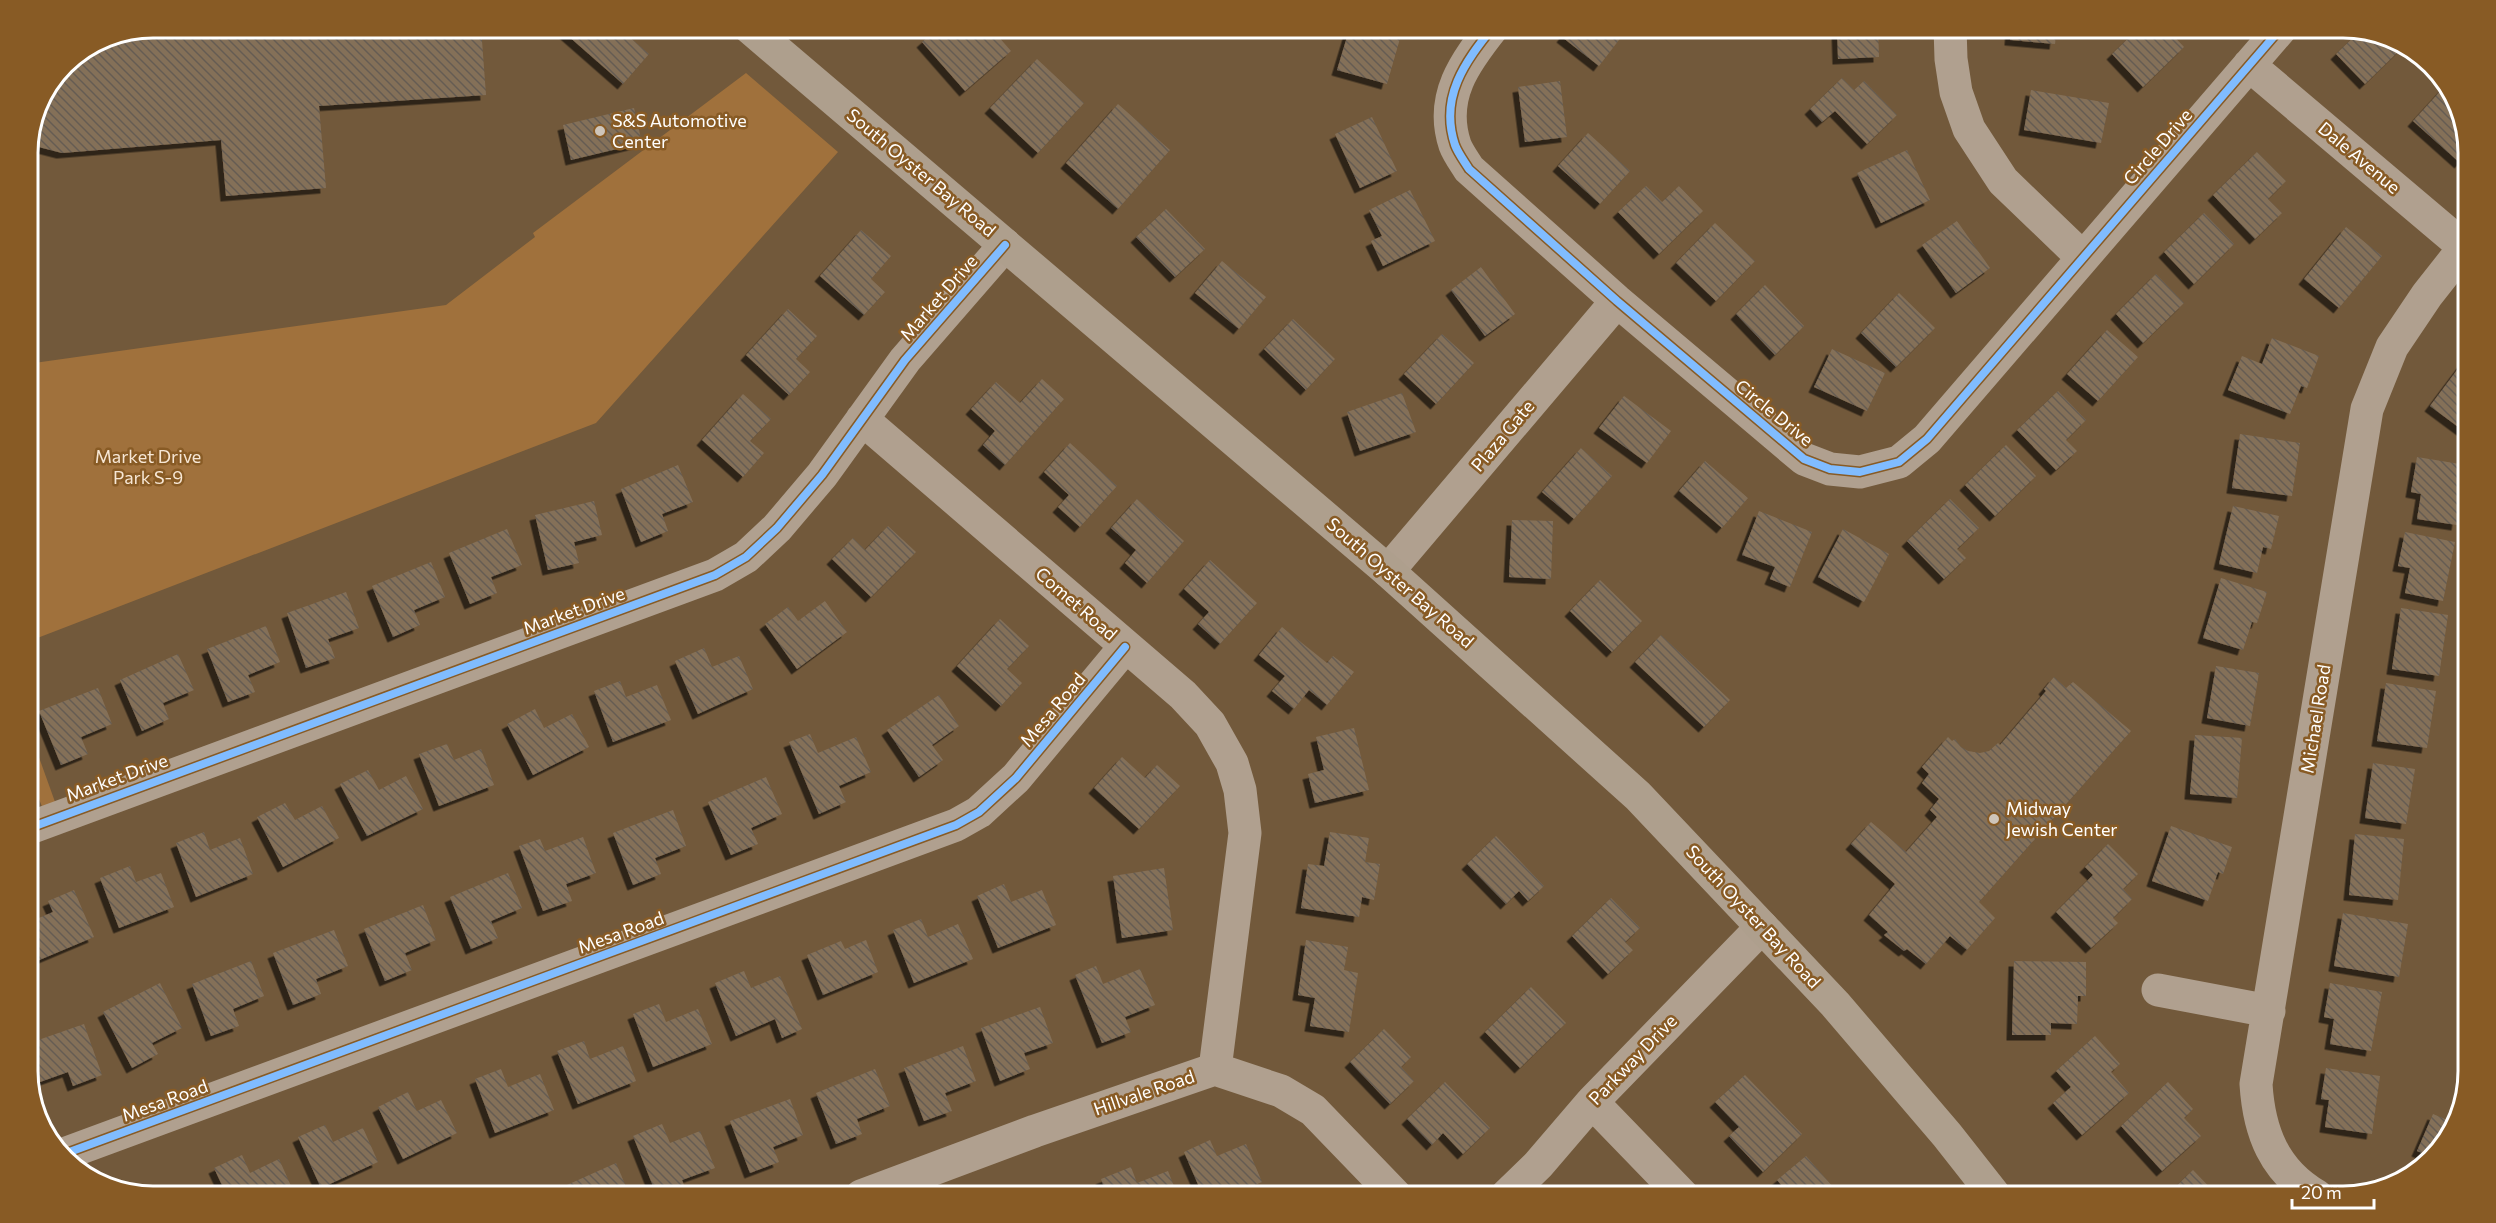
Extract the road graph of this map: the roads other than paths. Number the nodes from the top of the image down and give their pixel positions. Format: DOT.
graph roads {
  1 [pos="762,38"];
  2 [pos="1484,38"];
  3 [pos="1950,38"];
  4 [pos="2272,38"];
  5 [pos="2249,65"];
  6 [pos="2458,241"];
  7 [pos="1005,244"];
  8 [pos="2082,257"];
  9 [pos="2458,259"];
  10 [pos="1617,301"];
  11 [pos="861,419"];
  12 [pos="1388,571"];
  13 [pos="1125,647"];
  14 [pos="38,825"];
  15 [pos="1762,927"];
  16 [pos="2158,990"];
  17 [pos="2268,1011"];
  18 [pos="1215,1069"];
  19 [pos="1592,1102"];
  20 [pos="71,1151"];
  21 [pos="888,1186"];
  22 [pos="1386,1186"];
  23 [pos="1516,1186"];
  24 [pos="1673,1186"];
  25 [pos="1987,1186"];
  26 [pos="2305,1186"];
  1 -- 7 [label="main road, South Oyster Bay Road"];
  2 -- 10 [label="street, Circle Drive"];
  3 -- 8 [label="street"];
  4 -- 5 [label="street, Circle Drive"];
  5 -- 6 [label="street, Dale Avenue"];
  5 -- 8 [label="street, Circle Drive"];
  7 -- 11 [label="street, Market Drive"];
  7 -- 12 [label="main road, South Oyster Bay Road"];
  8 -- 10 [label="street, Circle Drive"];
  9 -- 17 [label="street, Michael Road"];
  10 -- 12 [label="street, Plaza Gate"];
  11 -- 13 [label="street, Comet Road"];
  11 -- 14 [label="street, Market Drive"];
  12 -- 15 [label="main road, South Oyster Bay Road"];
  13 -- 18 [label="street, Comet Road"];
  13 -- 20 [label="street, Mesa Road"];
  15 -- 19 [label="street, Parkway Drive"];
  15 -- 25 [label="main road, South Oyster Bay Road"];
  16 -- 17 [label="street"];
  17 -- 26 [label="street, Michael Road"];
  18 -- 21 [label="street, Hillvale Road"];
  18 -- 22 [label="street, Hillvale Road"];
  19 -- 23 [label="street, Parkway Drive"];
  19 -- 24 [label="street"];
}
